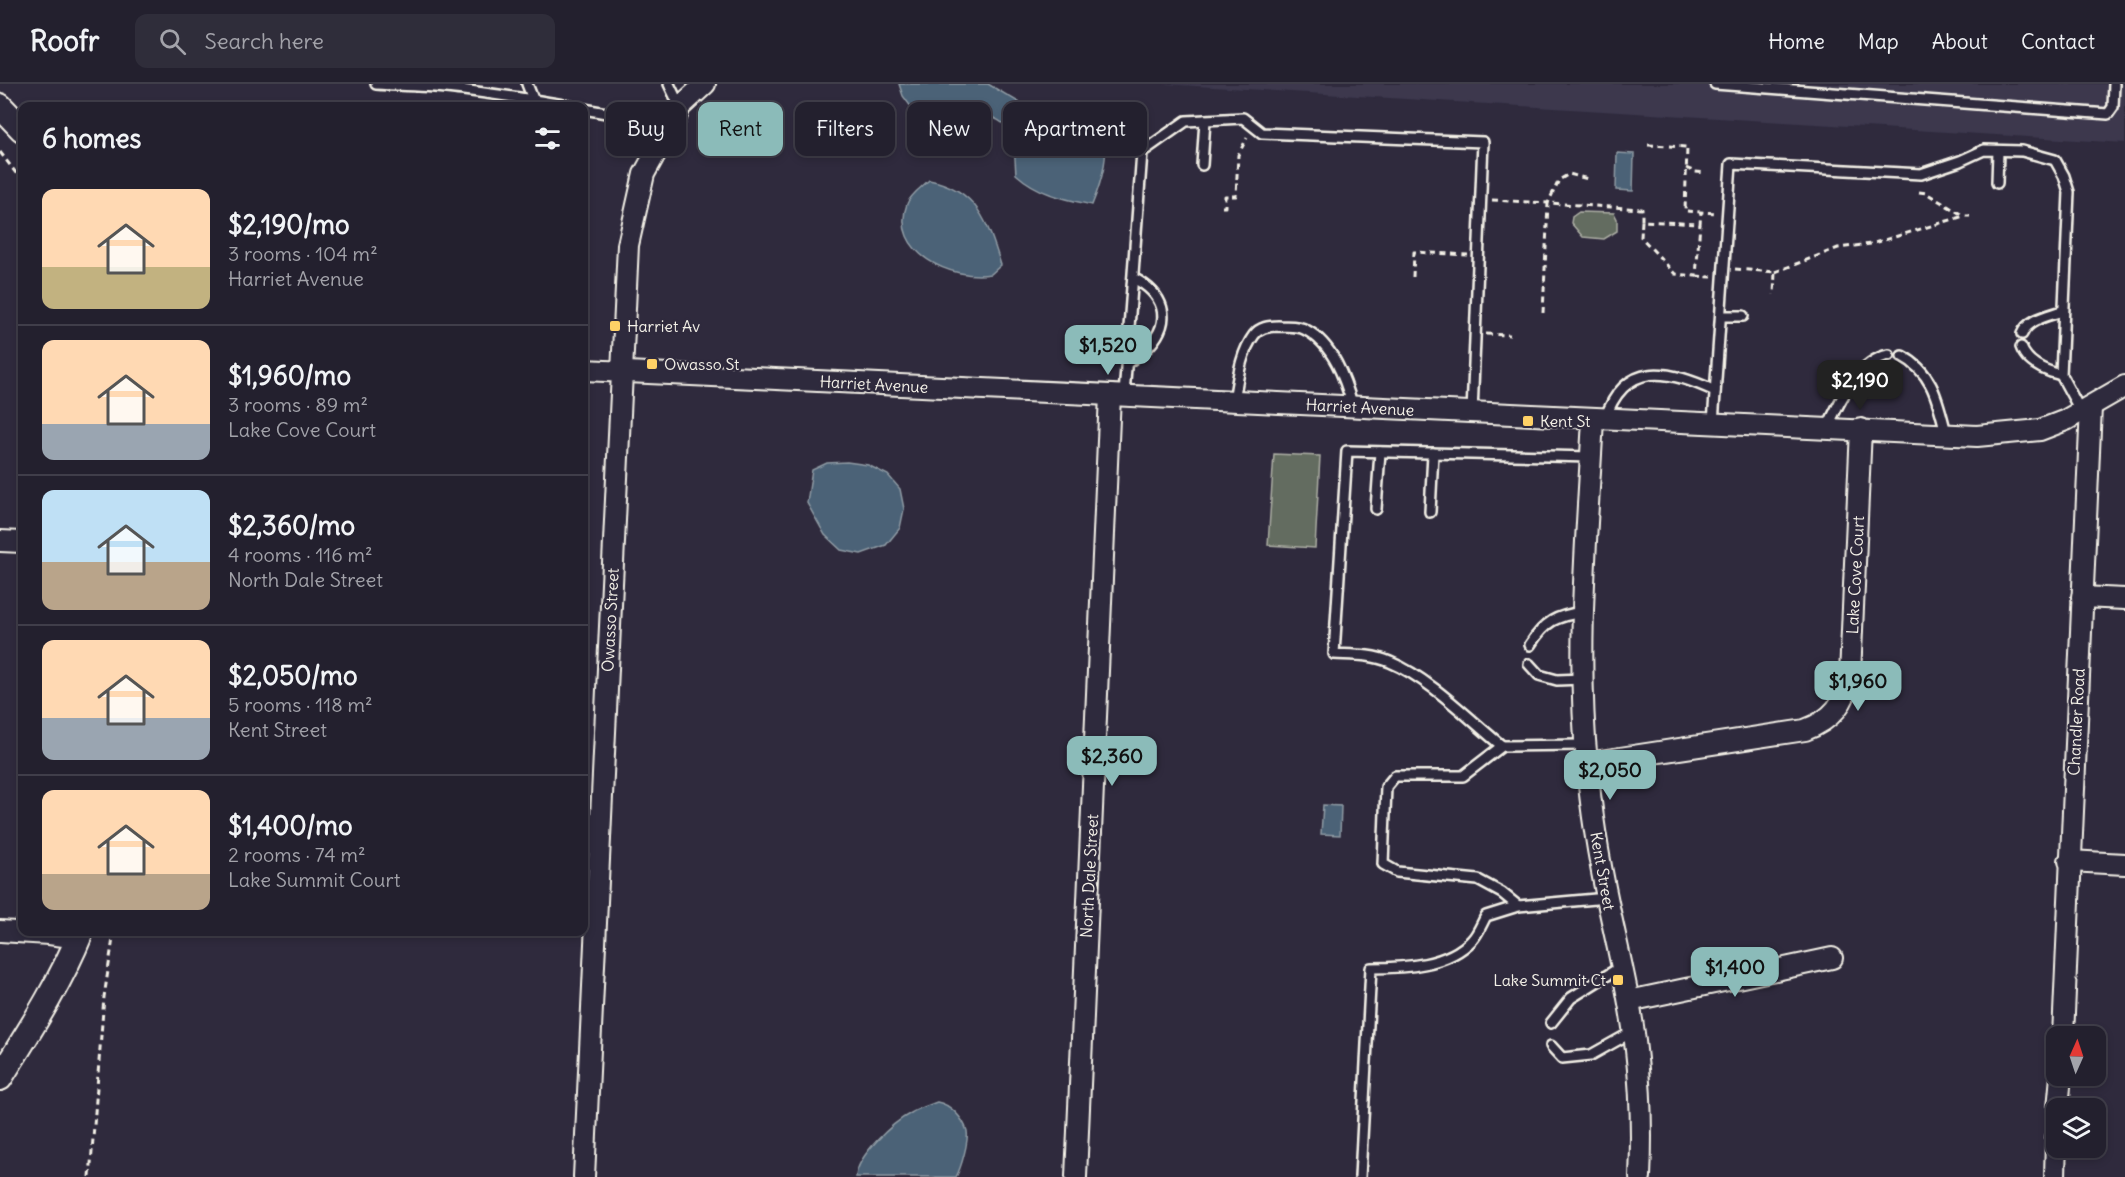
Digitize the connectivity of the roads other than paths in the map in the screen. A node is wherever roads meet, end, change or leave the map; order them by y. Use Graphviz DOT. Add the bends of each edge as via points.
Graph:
graph roads {
  1 [pos="376,84"];
  2 [pos="527,84"];
  3 [pos="669,84"];
  4 [pos="705,84"];
  5 [pos="1715,84"];
  6 [pos="2114,84"];
  7 [pos="468,88"];
  8 [pos="533,99"];
  9 [pos="549,102"];
  10 [pos="674,102"];
  11 [pos="0,105"];
  12 [pos="686,106"];
  13 [pos="588,109"];
  14 [pos="606,111"];
  15 [pos="1205,120"];
  16 [pos="18,125"];
  17 [pos="1998,150"];
  18 [pos="653,156"];
  19 [pos="1202,165"];
  20 [pos="1997,183"];
  21 [pos="1133,278"];
  22 [pos="2062,312"];
  23 [pos="1720,316"];
  24 [pos="1743,316"];
  25 [pos="2022,334"];
  26 [pos="2021,347"];
  27 [pos="1889,355"];
  28 [pos="1902,356"];
  29 [pos="1127,363"];
  30 [pos="588,370"];
  31 [pos="621,372"];
  32 [pos="2061,375"];
  33 [pos="2125,386"];
  34 [pos="1715,391"];
  35 [pos="1117,395"];
  36 [pos="1234,401"];
  37 [pos="1353,407"];
  38 [pos="2086,409"];
  39 [pos="1472,412"];
  40 [pos="1599,419"];
  41 [pos="1713,423"];
  42 [pos="1827,428"];
  43 [pos="1862,429"];
  44 [pos="1946,433"];
  45 [pos="1380,452"];
  46 [pos="1433,453"];
  47 [pos="1591,457"];
  48 [pos="1376,509"];
  49 [pos="1430,512"];
  50 [pos="0,541"];
  51 [pos="18,542"];
  52 [pos="2082,597"];
  53 [pos="2125,599"];
  54 [pos="1584,612"];
  55 [pos="1530,645"];
  56 [pos="1529,664"];
  57 [pos="1583,679"];
  58 [pos="1502,747"];
  59 [pos="1586,754"];
  60 [pos="2069,861"];
  61 [pos="2125,864"];
  62 [pos="1607,898"];
  63 [pos="1518,906"];
  64 [pos="0,931"];
  65 [pos="18,932"];
  66 [pos="79,936"];
  67 [pos="1832,958"];
  68 [pos="1622,966"];
  69 [pos="1629,1001"];
  70 [pos="1551,1023"];
  71 [pos="2063,1026"];
  72 [pos="1634,1031"];
  73 [pos="1551,1046"];
  74 [pos="0,1078"];
  75 [pos="2055,1158"];
  76 [pos="584,1177"];
  77 [pos="1076,1177"];
  78 [pos="1360,1177"];
  79 [pos="1640,1177"];
  80 [pos="2055,1177"];
  1 -- 7 [label="lane"];
  2 -- 8 [label="lane"];
  3 -- 10 [label="lane"];
  4 -- 12 [label="street, Owasso Street"];
  5 -- 6 [label="lane" via="2108,114 2113,107"];
  7 -- 8 [label="lane"];
  8 -- 9 [label="lane"];
  11 -- 16 [label="street"];
  13 -- 14 [label="lane"];
  15 -- 19 [label="lane"];
  15 -- 21 [label="lane" via="1186,120 1142,152"];
  15 -- 39 [label="lane" via="1243,118 1262,133 1483,142"];
  17 -- 20 [label="lane"];
  17 -- 22 [label="lane" via="2022,151 2055,160 2064,176 2069,192"];
  17 -- 23 [label="lane" via="1984,150 1921,174 1731,164"];
  18 -- 31 [label="street, Owasso Street" via="644,174 628,245"];
  21 -- 29 [label="lane"];
  21 -- 29 [label="lane" via="1154,292 1162,308 1162,324 1148,347"];
  22 -- 25 [label="lane" via="2035,320"];
  22 -- 32 [label="lane"];
  23 -- 24 [label="lane"];
  23 -- 34 [label="lane"];
  26 -- 32 [label="lane" via="2034,363"];
  27 -- 42 [label="lane" via="1870,363 1851,383"];
  28 -- 44 [label="lane" via="1924,371 1931,382"];
  29 -- 35 [label="lane"];
  30 -- 31 [label="street, Harriet Avenue"];
  31 -- 35 [label="street, Harriet Avenue"];
  31 -- 76 [label="street, Owasso Street"];
  32 -- 38 [label="lane"];
  33 -- 38 [label="street, Harriet Avenue"];
  34 -- 40 [label="lane" via="1676,375 1654,373 1620,390"];
  34 -- 41 [label="lane"];
  35 -- 36 [label="street, Harriet Avenue"];
  35 -- 77 [label="street, North Dale Street"];
  36 -- 37 [label="street, Harriet Avenue"];
  36 -- 37 [label="lane" via="1240,366 1255,333 1267,326 1296,327 1305,329 1329,352 1345,378"];
  37 -- 39 [label="street, Harriet Avenue"];
  38 -- 44 [label="street, Harriet Avenue" via="2040,430 1977,436"];
  38 -- 52 [label="street, Chandler Road"];
  39 -- 40 [label="street, Harriet Avenue"];
  40 -- 41 [label="street, Harriet Avenue"];
  40 -- 47 [label="street, Kent Street"];
  41 -- 42 [label="street, Harriet Avenue"];
  42 -- 43 [label="street, Harriet Avenue"];
  43 -- 44 [label="street, Harriet Avenue"];
  43 -- 59 [label="street, Lake Cove Court" via="1850,675 1848,690 1830,717 1805,730"];
  45 -- 46 [label="lane"];
  45 -- 48 [label="lane"];
  45 -- 58 [label="lane" via="1347,451 1334,654 1369,655 1390,662 1428,685"];
  46 -- 47 [label="lane"];
  46 -- 49 [label="lane"];
  47 -- 54 [label="street, Kent Street"];
  50 -- 51 [label="street"];
  52 -- 53 [label="street"];
  52 -- 60 [label="street, Chandler Road"];
  54 -- 55 [label="lane" via="1560,615 1539,630"];
  54 -- 57 [label="street, Kent Street"];
  56 -- 57 [label="lane" via="1539,675 1557,680"];
  57 -- 59 [label="street, Kent Street"];
  58 -- 59 [label="lane"];
  58 -- 63 [label="lane" via="1463,776 1395,776 1386,787 1383,864 1397,872 1478,880"];
  59 -- 62 [label="street, Kent Street"];
  60 -- 61 [label="street"];
  60 -- 71 [label="street, Chandler Road"];
  62 -- 63 [label="lane"];
  62 -- 68 [label="street, Kent Street"];
  63 -- 78 [label="lane" via="1486,916 1473,940 1444,959 1404,968 1371,968"];
  64 -- 65 [label="street"];
  66 -- 74 [label="street" via="63,973"];
  67 -- 69 [label="street"];
  68 -- 69 [label="street, Kent Street"];
  68 -- 70 [label="lane" via="1571,998"];
  69 -- 72 [label="street, Kent Street"];
  72 -- 73 [label="lane" via="1591,1055 1562,1058"];
  72 -- 79 [label="street, Kent Street" via="1641,1100"];
  75 -- 80 [label="street"];
}
